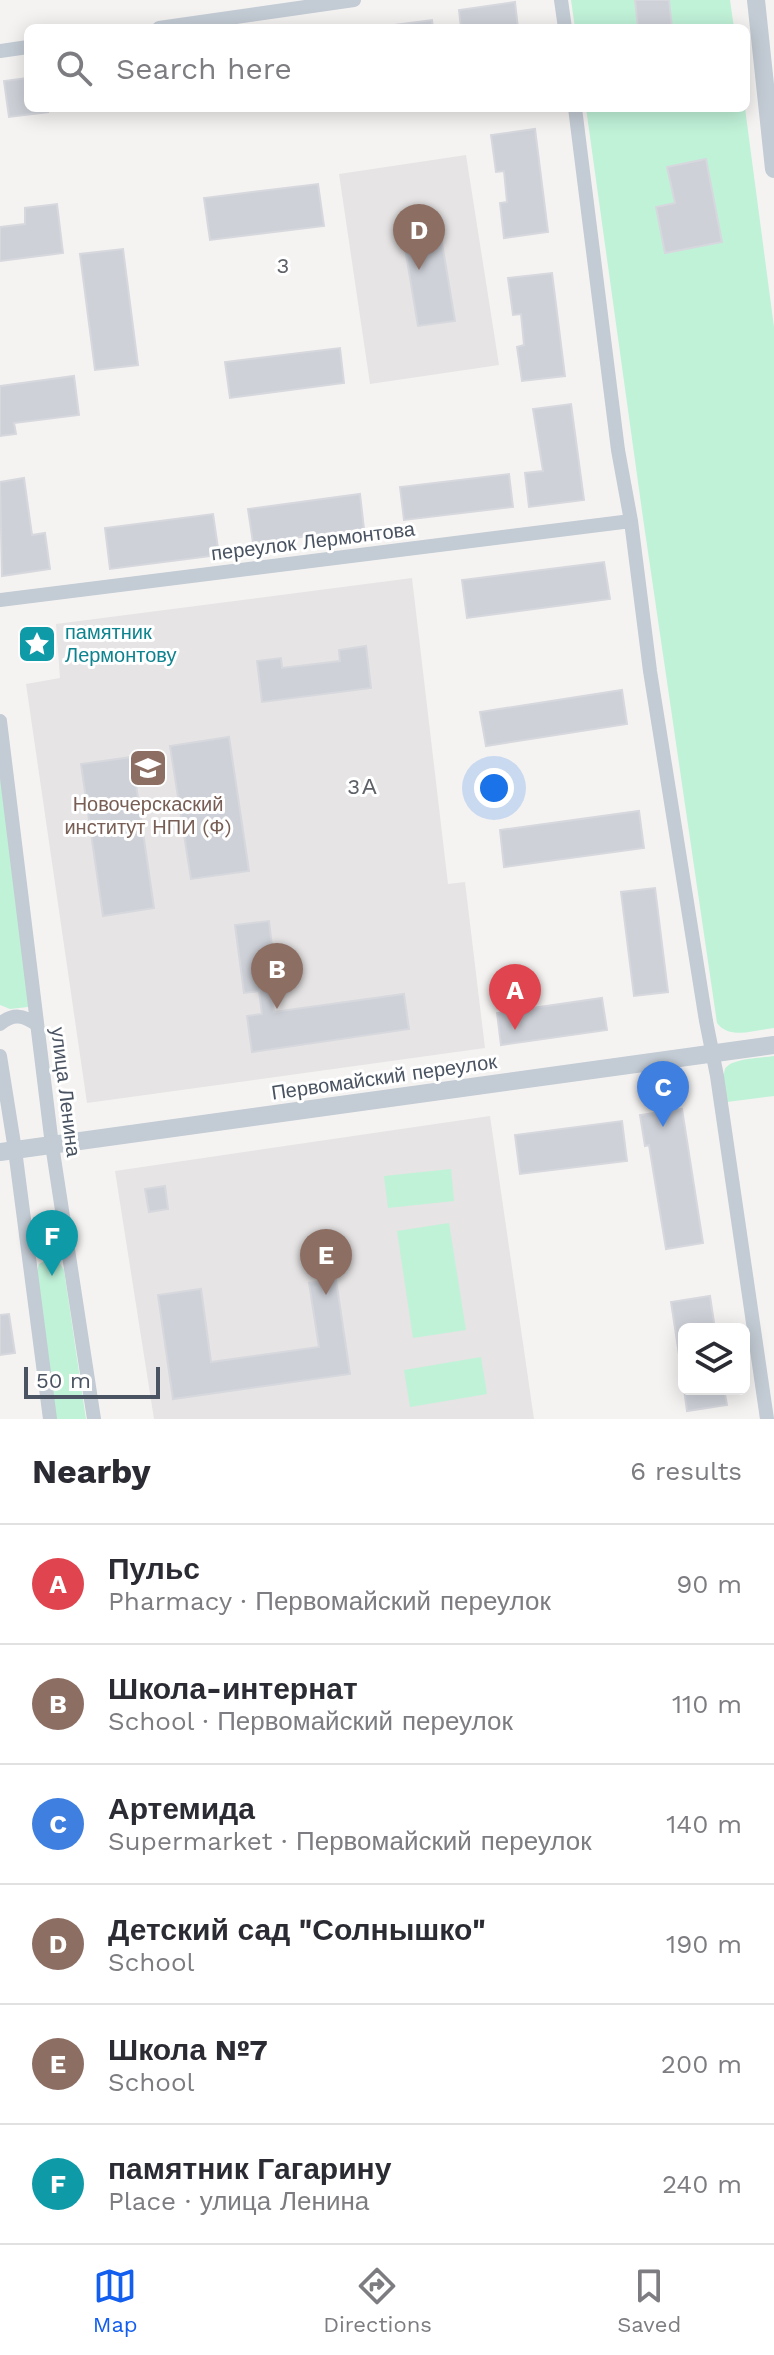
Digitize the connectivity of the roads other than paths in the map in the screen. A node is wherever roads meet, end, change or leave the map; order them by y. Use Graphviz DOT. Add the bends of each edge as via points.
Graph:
graph roads {
  1 [pos="354,0"];
  2 [pos="561,0"];
  3 [pos="756,0"];
  4 [pos="187,24"];
  5 [pos="564,24"];
  6 [pos="24,48"];
  7 [pos="0,51"];
  8 [pos="576,112"];
  9 [pos="774,169"];
  10 [pos="631,521"];
  11 [pos="0,600"];
  12 [pos="0,721"];
  13 [pos="0,1024"];
  14 [pos="37,1025"];
  15 [pos="774,1045"];
  16 [pos="713,1052"];
  17 [pos="0,1056"];
  18 [pos="52,1145"];
  19 [pos="8,1151"];
  20 [pos="50,1419"];
  21 [pos="94,1419"];
  22 [pos="767,1419"];
  1 -- 4 [label="street"];
  2 -- 5 [label="street"];
  3 -- 9 [label="street"];
  6 -- 7 [label="street"];
  8 -- 10 [label="street"];
  10 -- 11 [label="street, переулок Лермонтова"];
  10 -- 16 [label="street" via="650,671"];
  12 -- 14 [label="street, улица Ленина"];
  13 -- 14 [label="street" via="15,1016"];
  14 -- 18 [label="street, улица Ленина"];
  15 -- 16 [label="street, Первомайский переулок"];
  16 -- 18 [label="street, Первомайский переулок"];
  16 -- 22 [label="street"];
  17 -- 19 [label="street"];
  18 -- 19 [label="street, Первомайский переулок"];
  18 -- 21 [label="street, улица Ленина"];
  19 -- 20 [label="street"];
}
